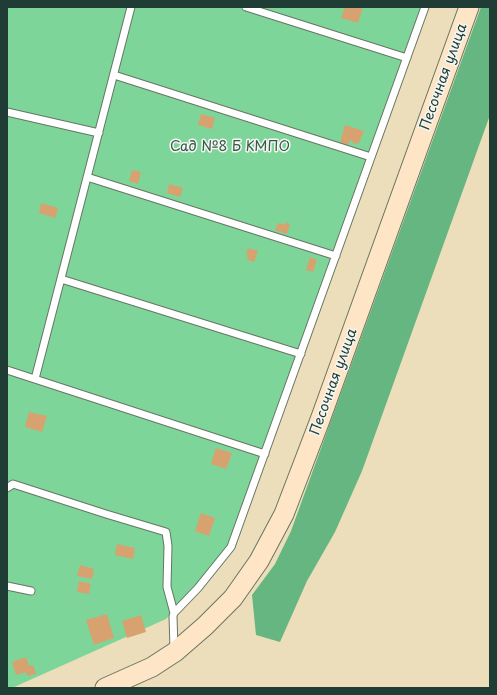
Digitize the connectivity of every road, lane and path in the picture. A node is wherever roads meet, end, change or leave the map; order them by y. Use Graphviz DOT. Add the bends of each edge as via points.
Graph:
graph roads {
  1 [pos="131,7"];
  2 [pos="246,7"];
  3 [pos="426,7"];
  4 [pos="469,7"];
  5 [pos="407,58"];
  6 [pos="114,75"];
  7 [pos="7,112"];
  8 [pos="99,133"];
  9 [pos="371,157"];
  10 [pos="87,177"];
  11 [pos="336,256"];
  12 [pos="61,279"];
  13 [pos="301,354"];
  14 [pos="7,370"];
  15 [pos="35,379"];
  16 [pos="265,454"];
  17 [pos="7,488"];
  18 [pos="7,586"];
  19 [pos="30,592"];
  20 [pos="174,613"];
  21 [pos="175,652"];
  22 [pos="105,688"];
  1 -- 6 [label="lane"];
  2 -- 5 [label="lane"];
  3 -- 5 [label="lane"];
  4 -- 21 [label="main road, Песочная улица" via="284,514 260,561 233,598"];
  5 -- 9 [label="lane"];
  6 -- 8 [label="lane"];
  6 -- 9 [label="lane"];
  7 -- 8 [label="lane"];
  8 -- 10 [label="lane"];
  9 -- 11 [label="lane"];
  10 -- 11 [label="lane"];
  10 -- 12 [label="lane"];
  11 -- 13 [label="lane"];
  12 -- 13 [label="lane"];
  12 -- 15 [label="lane"];
  13 -- 16 [label="lane"];
  14 -- 15 [label="lane"];
  15 -- 16 [label="lane"];
  16 -- 20 [label="lane" via="231,546 198,588"];
  17 -- 20 [label="lane" via="13,484 166,532 167,587"];
  18 -- 19 [label="lane"];
  20 -- 21 [label="lane"];
  21 -- 22 [label="main road, Песочная улица" via="152,667"];
}
